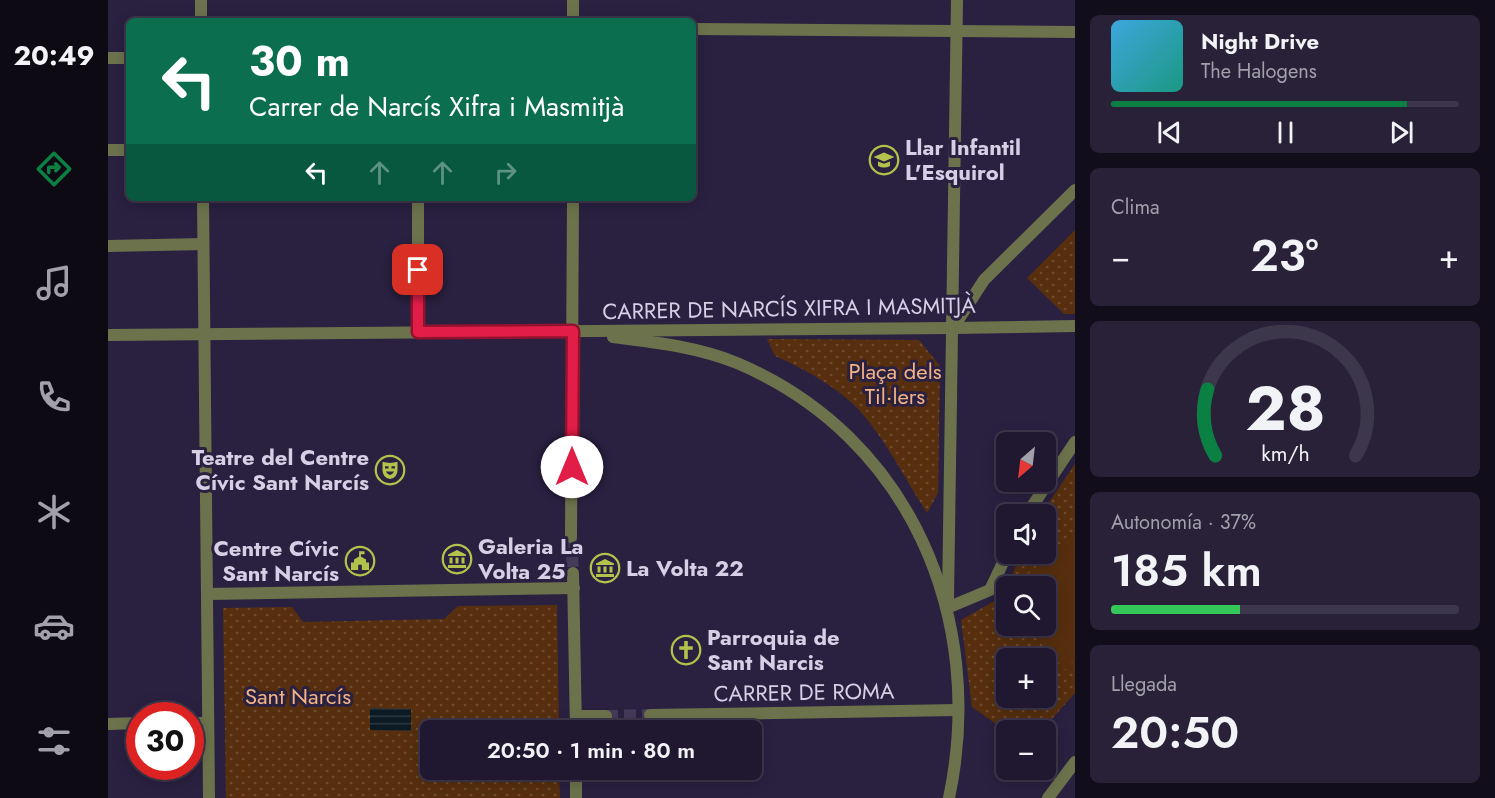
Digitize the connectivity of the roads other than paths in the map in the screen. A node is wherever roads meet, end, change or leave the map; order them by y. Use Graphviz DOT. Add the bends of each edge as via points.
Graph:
graph roads {
  1 [pos="201,0"];
  2 [pos="573,0"];
  3 [pos="957,0"];
  4 [pos="201,18"];
  5 [pos="573,18"];
  6 [pos="696,29"];
  7 [pos="957,31"];
  8 [pos="1075,32"];
  9 [pos="108,58"];
  10 [pos="126,58"];
  11 [pos="108,150"];
  12 [pos="126,150"];
  13 [pos="1075,190"];
  14 [pos="202,201"];
  15 [pos="418,201"];
  16 [pos="573,201"];
  17 [pos="203,244"];
  18 [pos="108,246"];
  19 [pos="1075,326"];
  20 [pos="954,328"];
  21 [pos="573,331"];
  22 [pos="418,332"];
  23 [pos="204,334"];
  24 [pos="108,335"];
  25 [pos="1075,442"];
  26 [pos="1034,504"];
  27 [pos="571,537"];
  28 [pos="1002,564"];
  29 [pos="573,573"];
  30 [pos="574,588"];
  31 [pos="207,594"];
  32 [pos="947,608"];
  33 [pos="958,710"];
  34 [pos="650,715"];
  35 [pos="577,716"];
  36 [pos="606,716"];
  37 [pos="577,720"];
  38 [pos="126,723"];
  39 [pos="204,723"];
  40 [pos="208,723"];
  41 [pos="108,724"];
  42 [pos="1075,762"];
  43 [pos="576,780"];
  44 [pos="209,798"];
  45 [pos="576,798"];
  46 [pos="949,798"];
  47 [pos="1048,798"];
  1 -- 4 [label="street"];
  2 -- 5 [label="street"];
  3 -- 7 [label="street"];
  6 -- 7 [label="street"];
  7 -- 8 [label="street"];
  7 -- 20 [label="street"];
  9 -- 10 [label="street"];
  11 -- 12 [label="street"];
  13 -- 20 [label="street" via="984,279"];
  14 -- 17 [label="street"];
  15 -- 22 [label="street"];
  16 -- 21 [label="street"];
  17 -- 18 [label="street"];
  17 -- 23 [label="street"];
  19 -- 20 [label="street, CARRER DE NARCÍS XIFRA I MASMITJÀ"];
  20 -- 21 [label="street, CARRER DE NARCÍS XIFRA I MASMITJÀ"];
  20 -- 32 [label="street"];
  21 -- 22 [label="street, CARRER DE NARCÍS XIFRA I MASMITJÀ"];
  21 -- 27 [label="street"];
  21 -- 32 [label="street" via="687,348 735,362 800,397 850,439 898,499 923,540"];
  22 -- 23 [label="street, CARRER DE NARCÍS XIFRA I MASMITJÀ"];
  23 -- 24 [label="street, CARRER DE NARCÍS XIFRA I MASMITJÀ"];
  23 -- 31 [label="street"];
  25 -- 26 [label="street"];
  28 -- 32 [label="street" via="990,590"];
  29 -- 30 [label="street"];
  30 -- 31 [label="street"];
  30 -- 35 [label="street"];
  31 -- 40 [label="street"];
  32 -- 33 [label="street" via="958,668"];
  33 -- 34 [label="street, CARRER DE ROMA"];
  33 -- 46 [label="street"];
  35 -- 36 [label="street"];
  35 -- 37 [label="street"];
  38 -- 41 [label="street"];
  39 -- 40 [label="street"];
  40 -- 44 [label="street"];
  42 -- 47 [label="street"];
  43 -- 45 [label="street"];
}
